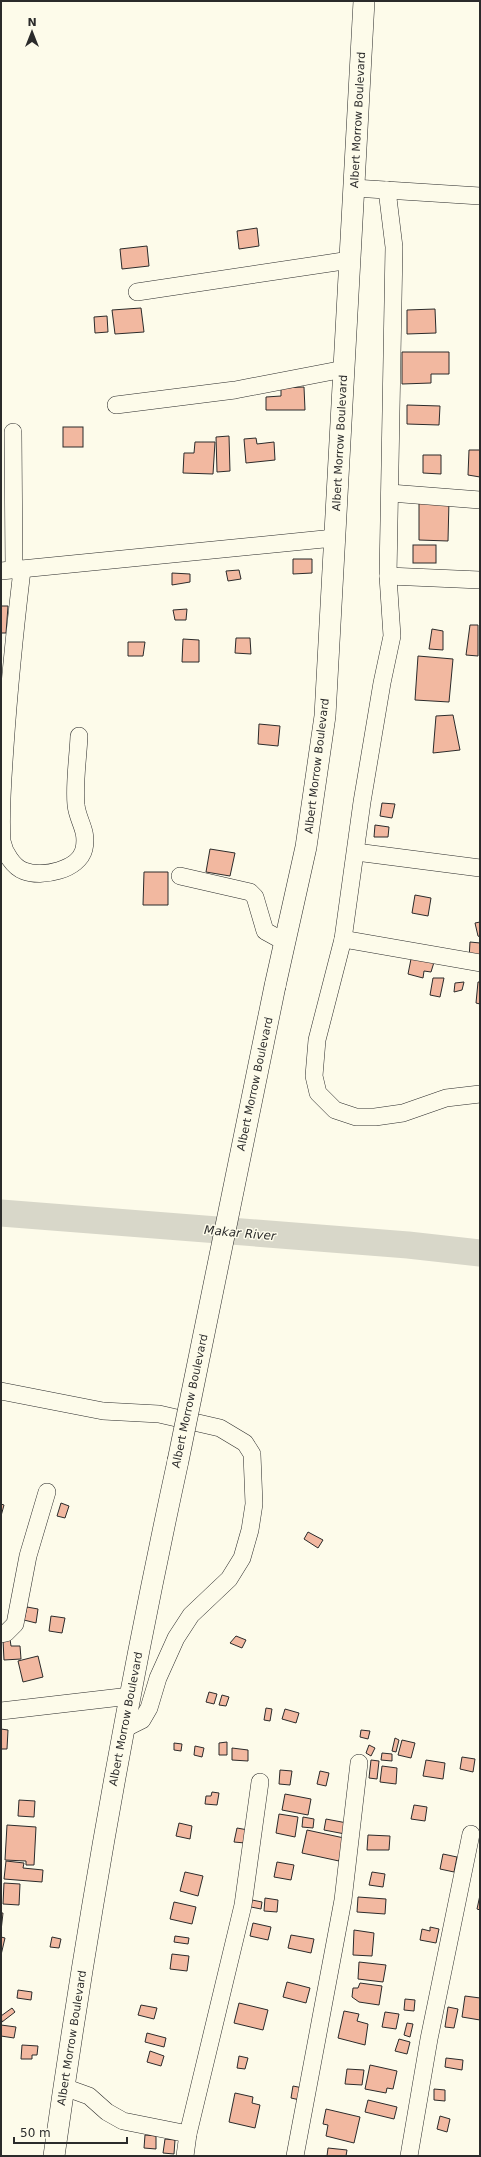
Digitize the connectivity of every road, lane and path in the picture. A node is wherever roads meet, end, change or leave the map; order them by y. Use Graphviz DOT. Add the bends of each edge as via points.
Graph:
graph roads {
  1 [pos="364,1"];
  2 [pos="354,188"];
  3 [pos="387,190"];
  4 [pos="480,196"];
  5 [pos="350,260"];
  6 [pos="137,292"];
  7 [pos="344,369"];
  8 [pos="116,405"];
  9 [pos="14,432"];
  10 [pos="390,493"];
  11 [pos="480,500"];
  12 [pos="334,538"];
  13 [pos="12,570"];
  14 [pos="388,576"];
  15 [pos="480,580"];
  16 [pos="79,736"];
  17 [pos="356,852"];
  18 [pos="480,868"];
  19 [pos="180,876"];
  20 [pos="343,939"];
  21 [pos="285,942"];
  22 [pos="480,963"];
  23 [pos="480,1094"];
  24 [pos="1,1391"];
  25 [pos="47,1492"];
  26 [pos="1,1634"];
  27 [pos="130,1696"];
  28 [pos="1,1711"];
  29 [pos="124,1729"];
  30 [pos="359,1763"];
  31 [pos="260,1782"];
  32 [pos="471,1834"];
  33 [pos="64,2087"];
  34 [pos="188,2134"];
  35 [pos="54,2156"];
  36 [pos="185,2156"];
  37 [pos="295,2156"];
  38 [pos="409,2156"];
  1 -- 2 [label="main road, Albert Morrow Boulevard"];
  2 -- 3 [label="street"];
  2 -- 5 [label="main road, Albert Morrow Boulevard"];
  3 -- 4 [label="street"];
  3 -- 10 [label="street" via="394,247"];
  5 -- 6 [label="street"];
  5 -- 7 [label="main road, Albert Morrow Boulevard"];
  7 -- 8 [label="street" via="235,390"];
  7 -- 12 [label="main road, Albert Morrow Boulevard"];
  9 -- 13 [label="street"];
  10 -- 11 [label="street"];
  10 -- 14 [label="street"];
  12 -- 13 [label="street"];
  12 -- 21 [label="main road, Albert Morrow Boulevard" via="324,716 318,772 306,847"];
  13 -- 16 [label="street" via="10,673 1,824 6,852 13,863 23,871 38,874 58,870 74,863 83,851 86,835 76,807 75,793"];
  14 -- 15 [label="street"];
  14 -- 17 [label="street" via="392,636 382,682"];
  17 -- 18 [label="street"];
  17 -- 20 [label="street"];
  19 -- 21 [label="street" via="250,892 255,897 265,931"];
  20 -- 22 [label="street"];
  20 -- 23 [label="street" via="314,1058 314,1076 318,1093 334,1110 356,1118 375,1118 403,1113 446,1098"];
  21 -- 27 [label="main road, Albert Morrow Boulevard, bridge"];
  24 -- 29 [label="street" via="103,1411 159,1414 220,1428 245,1443 252,1454 254,1504 242,1558 229,1579 191,1615 176,1638 142,1720"];
  25 -- 26 [label="street" via="28,1556 15,1624 6,1633"];
  27 -- 28 [label="street"];
  27 -- 29 [label="main road, Albert Morrow Boulevard"];
  29 -- 33 [label="main road, Albert Morrow Boulevard" via="73,2015"];
  30 -- 37 [label="street" via="343,1900"];
  31 -- 34 [label="street" via="243,1905"];
  32 -- 38 [label="street" via="429,2039"];
  33 -- 34 [label="street" via="89,2096 107,2112 123,2121"];
  33 -- 35 [label="main road, Albert Morrow Boulevard"];
  34 -- 36 [label="street"];
}
